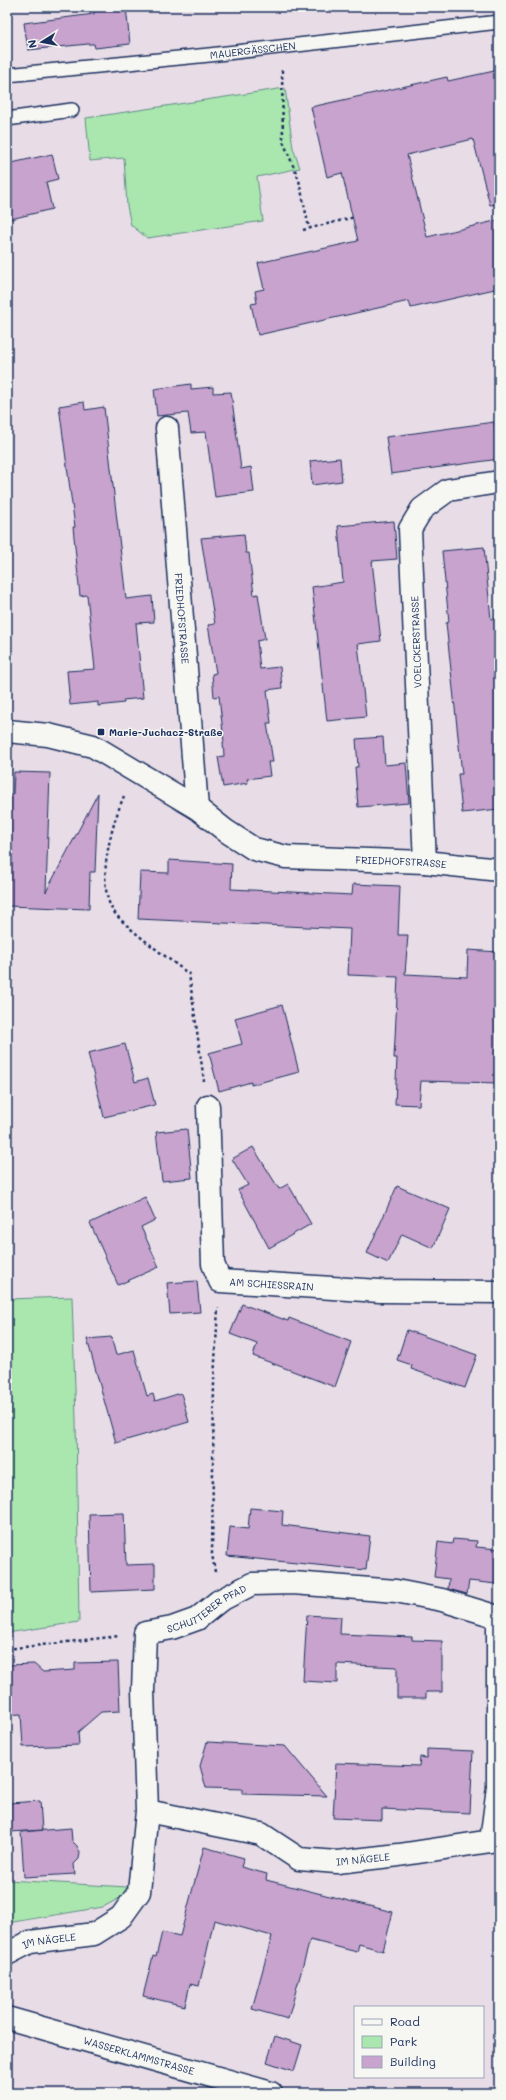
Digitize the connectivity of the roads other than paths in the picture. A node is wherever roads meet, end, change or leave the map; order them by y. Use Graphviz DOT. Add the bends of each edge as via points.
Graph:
graph roads {
  1 [pos="499,22"];
  2 [pos="7,75"];
  3 [pos="72,110"];
  4 [pos="7,119"];
  5 [pos="167,428"];
  6 [pos="499,482"];
  7 [pos="7,731"];
  8 [pos="197,808"];
  9 [pos="425,862"];
  10 [pos="499,870"];
  11 [pos="208,1106"];
  12 [pos="499,1292"];
  13 [pos="498,1617"];
  14 [pos="145,1634"];
  15 [pos="147,1811"];
  16 [pos="495,1841"];
  17 [pos="7,1954"];
  18 [pos="7,2018"];
  19 [pos="271,2093"];
  1 -- 2 [label="lane, MAUERGÄSSCHEN"];
  3 -- 4 [label="lane"];
  5 -- 8 [label="street, FRIEDHOFSTRASSE"];
  6 -- 9 [label="street, VOELCKERSTRASSE" via="448,490 422,510 410,529"];
  7 -- 8 [label="street, FRIEDHOFSTRASSE" via="48,736 93,746"];
  8 -- 9 [label="street, FRIEDHOFSTRASSE" via="254,849 286,857"];
  9 -- 10 [label="street, FRIEDHOFSTRASSE"];
  11 -- 12 [label="street, AM SCHIESSRAIN" via="213,1264 220,1281 380,1291"];
  13 -- 14 [label="street, SCHUTTERER PFAD" via="442,1600 396,1591 293,1583 252,1584 218,1601 197,1619"];
  13 -- 16 [label="street, IM NÄGELE" via="498,1788"];
  14 -- 15 [label="street, IM NÄGELE" via="143,1692"];
  15 -- 16 [label="street, IM NÄGELE" via="261,1834 299,1859 337,1862"];
  15 -- 17 [label="street, IM NÄGELE" via="139,1892 121,1917 94,1934 30,1942"];
  18 -- 19 [label="street, WASSERKLAMMSTRASSE"];
}
